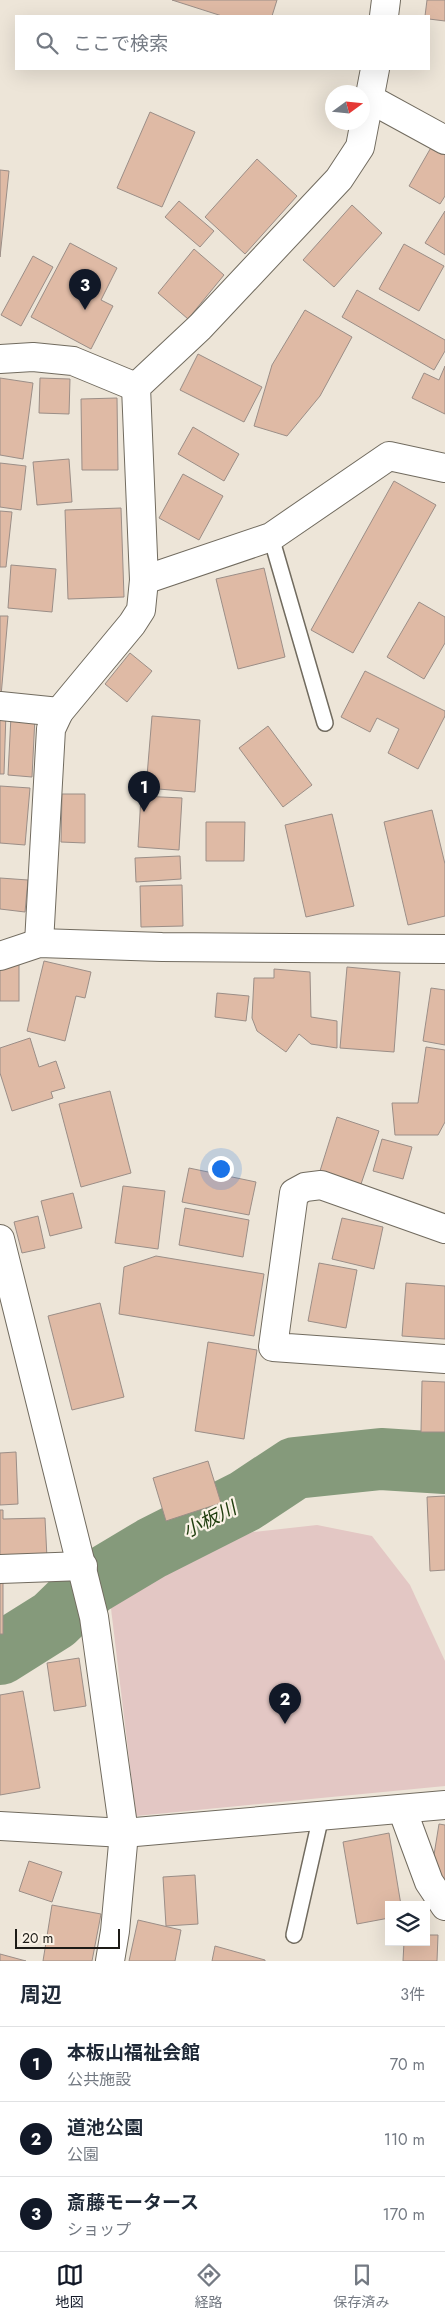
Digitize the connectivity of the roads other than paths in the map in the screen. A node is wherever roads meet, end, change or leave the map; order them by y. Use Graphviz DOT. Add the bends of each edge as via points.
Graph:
graph roads {
  1 [pos="386,0"];
  2 [pos="384,15"];
  3 [pos="375,70"];
  4 [pos="370,99"];
  5 [pos="364,130"];
  6 [pos="445,140"];
  7 [pos="0,359"];
  8 [pos="136,386"];
  9 [pos="445,468"];
  10 [pos="271,536"];
  11 [pos="144,580"];
  12 [pos="0,706"];
  13 [pos="59,712"];
  14 [pos="325,723"];
  15 [pos="39,943"];
  16 [pos="445,949"];
  17 [pos="0,956"];
  18 [pos="445,1230"];
  19 [pos="0,1239"];
  20 [pos="445,1359"];
  21 [pos="82,1566"];
  22 [pos="0,1569"];
  23 [pos="445,1805"];
  24 [pos="402,1809"];
  25 [pos="321,1816"];
  26 [pos="0,1826"];
  27 [pos="124,1833"];
  28 [pos="445,1906"];
  29 [pos="294,1935"];
  30 [pos="110,1961"];
  1 -- 2 [label="street"];
  3 -- 4 [label="street"];
  4 -- 6 [label="street"];
  5 -- 8 [label="street" via="360,147 339,180 200,327"];
  7 -- 8 [label="street" via="33,357 73,361"];
  8 -- 11 [label="street"];
  9 -- 10 [label="street" via="389,456"];
  10 -- 11 [label="street"];
  10 -- 14 [label="lane"];
  11 -- 13 [label="street" via="142,610"];
  12 -- 13 [label="street"];
  13 -- 15 [label="street" via="51,729"];
  15 -- 16 [label="street"];
  15 -- 17 [label="street"];
  18 -- 20 [label="street" via="321,1185 304,1187 294,1193 273,1347"];
  19 -- 21 [label="street"];
  21 -- 22 [label="street"];
  21 -- 27 [label="street" via="94,1617"];
  23 -- 24 [label="street"];
  24 -- 25 [label="street"];
  24 -- 28 [label="street" via="429,1882"];
  25 -- 27 [label="street"];
  25 -- 29 [label="lane"];
  26 -- 27 [label="street"];
  27 -- 30 [label="street"];
}
